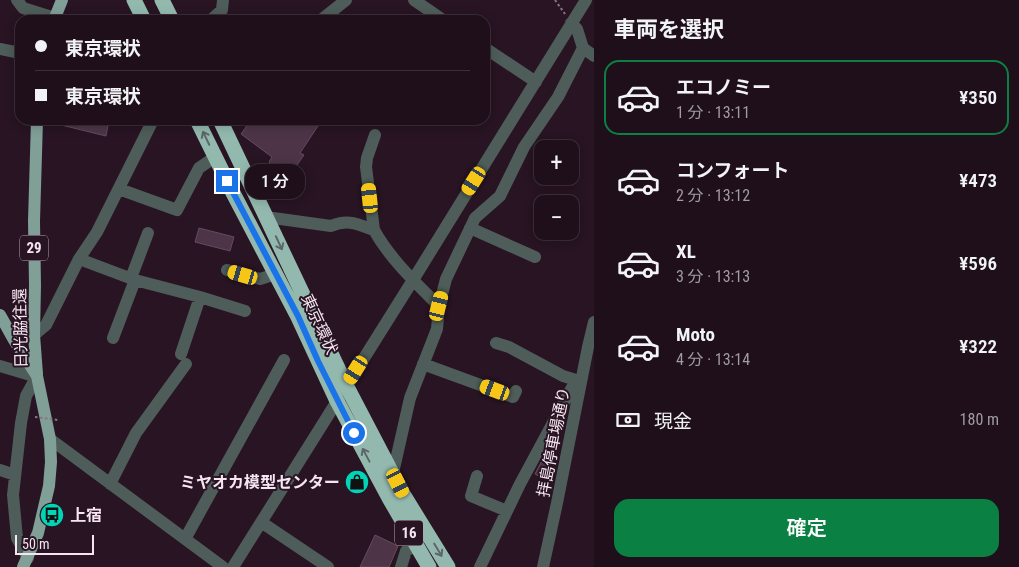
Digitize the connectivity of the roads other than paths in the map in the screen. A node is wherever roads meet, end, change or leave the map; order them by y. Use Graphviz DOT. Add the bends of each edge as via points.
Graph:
graph roads {
  1 [pos="18,0"];
  2 [pos="62,0"];
  3 [pos="134,0"];
  4 [pos="162,0"];
  5 [pos="223,0"];
  6 [pos="346,0"];
  7 [pos="414,0"];
  8 [pos="586,0"];
  9 [pos="43,15"];
  10 [pos="56,15"];
  11 [pos="142,15"];
  12 [pos="170,15"];
  13 [pos="216,15"];
  14 [pos="328,15"];
  15 [pos="436,15"];
  16 [pos="572,23"];
  17 [pos="0,48"];
  18 [pos="583,48"];
  19 [pos="490,51"];
  20 [pos="15,52"];
  21 [pos="594,56"];
  22 [pos="536,82"];
  23 [pos="37,125"];
  24 [pos="150,125"];
  25 [pos="199,125"];
  26 [pos="222,125"];
  27 [pos="375,135"];
  28 [pos="215,157"];
  29 [pos="119,189"];
  30 [pos="266,217"];
  31 [pos="470,228"];
  32 [pos="374,230"];
  33 [pos="148,233"];
  34 [pos="536,257"];
  35 [pos="79,259"];
  36 [pos="226,270"];
  37 [pos="276,274"];
  38 [pos="133,279"];
  39 [pos="413,280"];
  40 [pos="200,297"];
  41 [pos="439,306"];
  42 [pos="244,311"];
  43 [pos="0,315"];
  44 [pos="594,322"];
  45 [pos="34,335"];
  46 [pos="112,338"];
  47 [pos="496,343"];
  48 [pos="591,343"];
  49 [pos="284,360"];
  50 [pos="423,364"];
  51 [pos="0,366"];
  52 [pos="37,376"];
  53 [pos="579,379"];
  54 [pos="346,385"];
  55 [pos="516,391"];
  56 [pos="337,401"];
  57 [pos="50,439"];
  58 [pos="0,470"];
  59 [pos="393,473"];
  60 [pos="15,475"];
  61 [pos="477,476"];
  62 [pos="110,484"];
  63 [pos="507,511"];
  64 [pos="261,522"];
  65 [pos="185,539"];
  66 [pos="416,545"];
  67 [pos="26,562"];
  68 [pos="223,567"];
  69 [pos="233,567"];
  70 [pos="328,567"];
  71 [pos="401,567"];
  72 [pos="429,567"];
  73 [pos="448,567"];
  74 [pos="480,567"];
  75 [pos="543,567"];
  1 -- 9 [label="street" via="23,8"];
  2 -- 10 [label="main road"];
  3 -- 11 [label="highway"];
  4 -- 12 [label="highway"];
  5 -- 13 [label="street" via="222,10"];
  6 -- 14 [label="street"];
  7 -- 15 [label="street"];
  8 -- 16 [label="street"];
  16 -- 18 [label="street"];
  16 -- 22 [label="street"];
  17 -- 20 [label="street"];
  18 -- 21 [label="street"];
  18 -- 31 [label="street" via="558,97 524,147 500,196 475,218"];
  19 -- 22 [label="street"];
  22 -- 39 [label="street"];
  23 -- 45 [label="main road, 日光脇往還 / 29"];
  24 -- 29 [label="street"];
  28 -- 25 [label="highway, 東京環状 / 16, one-way"];
  26 -- 30 [label="highway, 東京環状 / 16"];
  27 -- 32 [label="street" via="366,167"];
  28 -- 29 [label="street" via="199,168 177,210"];
  28 -- 37 [label="highway, 東京環状 / 16"];
  29 -- 35 [label="street"];
  30 -- 32 [label="street" via="331,226 350,222"];
  30 -- 54 [label="highway, 東京環状 / 16, one-way"];
  31 -- 34 [label="street"];
  31 -- 41 [label="street" via="446,279"];
  32 -- 39 [label="street" via="381,244"];
  33 -- 38 [label="street"];
  35 -- 38 [label="street"];
  35 -- 45 [label="street" via="46,325"];
  36 -- 37 [label="street" via="260,280"];
  37 -- 56 [label="highway, 東京環状 / 16"];
  38 -- 40 [label="street"];
  38 -- 46 [label="street"];
  39 -- 41 [label="street"];
  39 -- 54 [label="street"];
  40 -- 42 [label="street"];
  40 -- 62 [label="street" via="184,359 136,433"];
  41 -- 50 [label="street" via="437,329"];
  43 -- 52 [label="main road, 29"];
  44 -- 48 [label="street, 拝島停車場通り"];
  45 -- 52 [label="main road, 日光脇往還 / 29"];
  47 -- 53 [label="street" via="563,376"];
  48 -- 53 [label="street, 拝島停車場通り"];
  49 -- 65 [label="street"];
  50 -- 55 [label="street" via="513,397"];
  50 -- 59 [label="street" via="410,398"];
  51 -- 52 [label="street"];
  52 -- 57 [label="main road, 29"];
  52 -- 60 [label="street, 日光脇往還" via="26,396"];
  53 -- 63 [label="street"];
  53 -- 75 [label="street, 拝島停車場通り"];
  54 -- 56 [label="street"];
  54 -- 59 [label="highway, 東京環状 / 16"];
  56 -- 64 [label="street"];
  66 -- 56 [label="highway, 東京環状 / 16, one-way"];
  57 -- 62 [label="street"];
  57 -- 67 [label="main road, 29" via="49,486 38,533"];
  58 -- 60 [label="street"];
  59 -- 73 [label="highway, 東京環状 / 16, one-way"];
  60 -- 67 [label="street, 日光脇往還" via="13,495 17,538"];
  61 -- 63 [label="street" via="470,496"];
  62 -- 65 [label="street"];
  63 -- 74 [label="street"];
  64 -- 69 [label="street"];
  64 -- 70 [label="street"];
  65 -- 68 [label="street"];
  66 -- 71 [label="street" via="406,551"];
  66 -- 72 [label="highway, 東京環状 / 16"];
}
